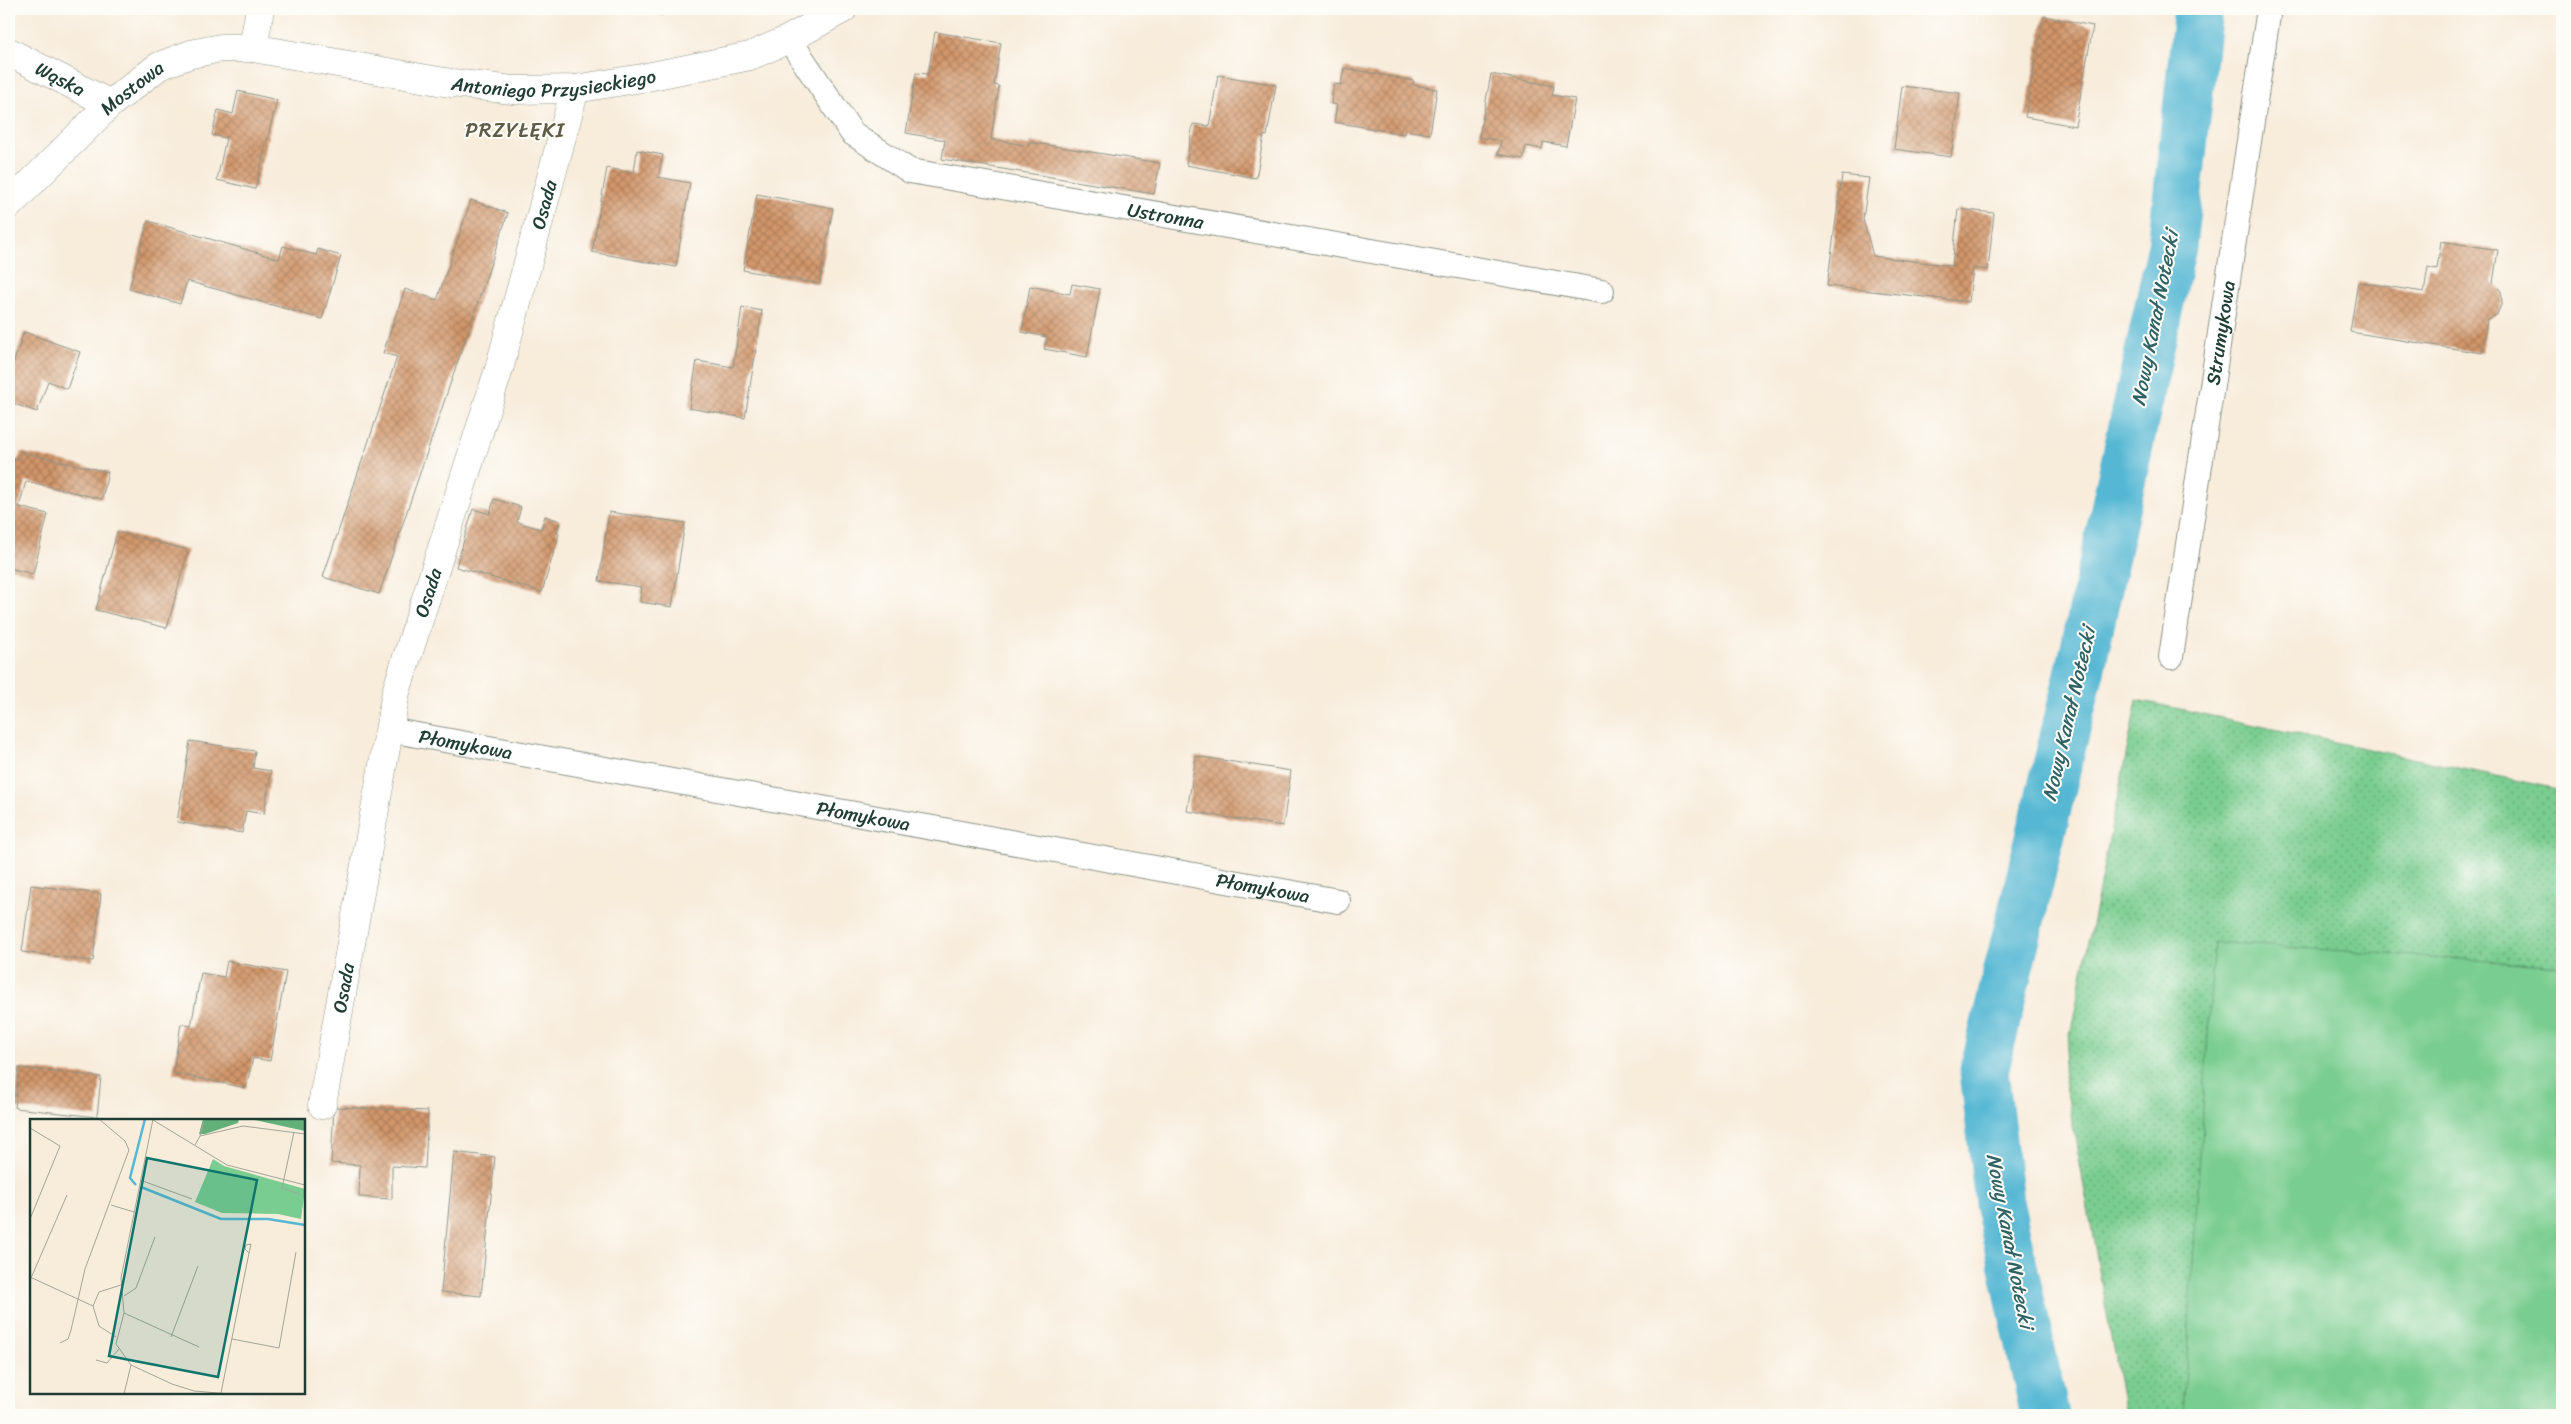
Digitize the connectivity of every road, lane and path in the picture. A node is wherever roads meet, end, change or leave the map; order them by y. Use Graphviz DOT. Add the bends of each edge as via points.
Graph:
graph roads {
  1 [pos="260,9"];
  2 [pos="843,9"];
  3 [pos="2269,9"];
  4 [pos="789,39"];
  5 [pos="253,48"];
  6 [pos="9,52"];
  7 [pos="575,89"];
  8 [pos="110,104"];
  9 [pos="9,205"];
  10 [pos="1602,291"];
  11 [pos="2171,657"];
  12 [pos="389,730"];
  13 [pos="1338,901"];
  14 [pos="322,1105"];
  1 -- 5 [label="street"];
  2 -- 4 [label="street, Antoniego Przysieckiego"];
  3 -- 11 [label="lane, Strumykowa"];
  4 -- 7 [label="street, Antoniego Przysieckiego" via="750,56"];
  4 -- 10 [label="lane, Ustronna" via="852,133 910,170"];
  5 -- 7 [label="street, Antoniego Przysieckiego" via="444,82 513,90"];
  5 -- 8 [label="street, Mostowa" via="214,49 159,66"];
  6 -- 8 [label="street, Wąska"];
  7 -- 12 [label="street, Osada" via="499,369 396,692"];
  8 -- 9 [label="street, Mostowa"];
  12 -- 13 [label="lane, Płomykowa"];
  12 -- 14 [label="street, Osada"];
}
